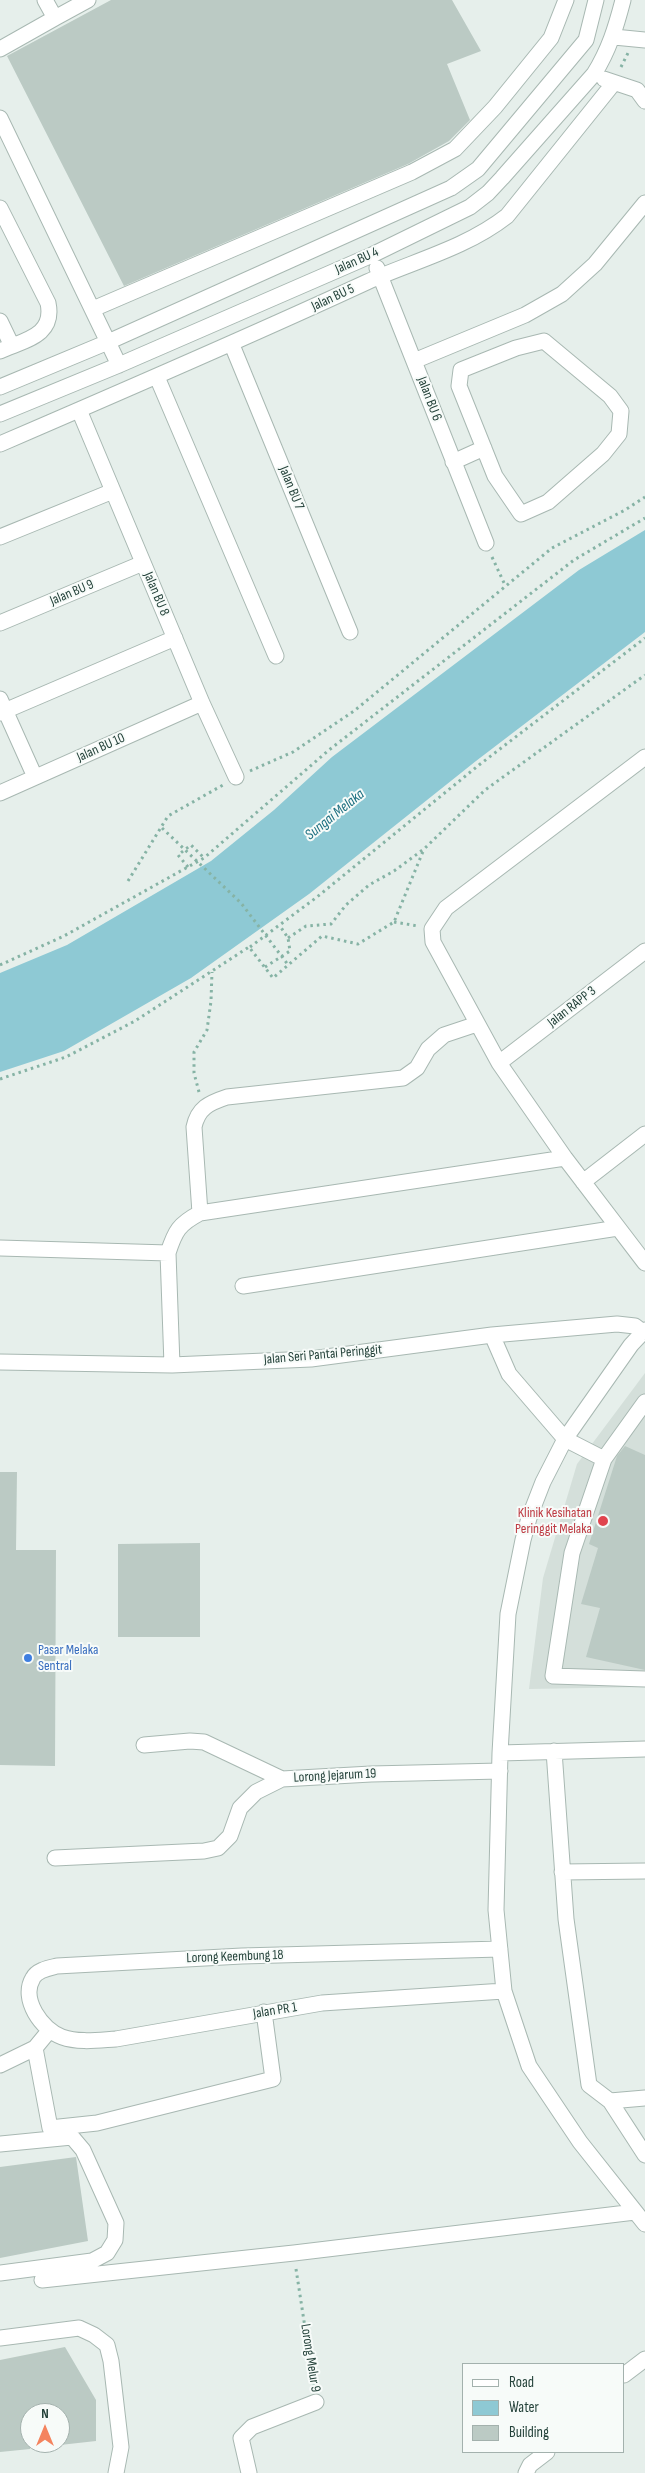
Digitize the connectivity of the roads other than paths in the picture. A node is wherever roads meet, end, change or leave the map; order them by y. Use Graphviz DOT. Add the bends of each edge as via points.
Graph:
graph roads {
  1 [pos="45,0"];
  2 [pos="88,0"];
  3 [pos="566,0"];
  4 [pos="596,0"];
  5 [pos="623,0"];
  6 [pos="55,18"];
  7 [pos="614,37"];
  8 [pos="639,40"];
  9 [pos="0,49"];
  10 [pos="594,74"];
  11 [pos="613,84"];
  12 [pos="645,101"];
  13 [pos="0,118"];
  14 [pos="645,203"];
  15 [pos="0,208"];
  16 [pos="372,255"];
  17 [pos="380,276"];
  18 [pos="93,310"];
  19 [pos="0,321"];
  20 [pos="108,342"];
  21 [pos="232,345"];
  22 [pos="6,348"];
  23 [pos="414,361"];
  24 [pos="119,365"];
  25 [pos="157,377"];
  26 [pos="0,387"];
  27 [pos="79,410"];
  28 [pos="0,414"];
  29 [pos="0,444"];
  30 [pos="484,448"];
  31 [pos="454,462"];
  32 [pos="113,491"];
  33 [pos="0,538"];
  34 [pos="486,543"];
  35 [pos="143,563"];
  36 [pos="0,623"];
  37 [pos="350,632"];
  38 [pos="175,638"];
  39 [pos="276,656"];
  40 [pos="202,703"];
  41 [pos="2,707"];
  42 [pos="645,757"];
  43 [pos="35,777"];
  44 [pos="236,777"];
  45 [pos="0,792"];
  46 [pos="645,951"];
  47 [pos="477,1024"];
  48 [pos="499,1063"];
  49 [pos="645,1134"];
  50 [pos="565,1158"];
  51 [pos="583,1182"];
  52 [pos="200,1213"];
  53 [pos="618,1228"];
  54 [pos="0,1248"];
  55 [pos="168,1253"];
  56 [pos="645,1263"];
  57 [pos="243,1286"];
  58 [pos="644,1331"];
  59 [pos="492,1335"];
  60 [pos="0,1362"];
  61 [pos="172,1365"];
  62 [pos="645,1402"];
  63 [pos="565,1439"];
  64 [pos="604,1459"];
  65 [pos="645,1679"];
  66 [pos="144,1745"];
  67 [pos="645,1749"];
  68 [pos="554,1751"];
  69 [pos="500,1753"];
  70 [pos="500,1771"];
  71 [pos="282,1779"];
  72 [pos="55,1858"];
  73 [pos="645,1871"];
  74 [pos="562,1872"];
  75 [pos="500,1949"];
  76 [pos="504,1991"];
  77 [pos="264,2012"];
  78 [pos="49,2031"];
  79 [pos="35,2048"];
  80 [pos="0,2065"];
  81 [pos="645,2098"];
  82 [pos="610,2101"];
  83 [pos="0,2144"];
  84 [pos="645,2155"];
  85 [pos="635,2212"];
  86 [pos="645,2224"];
  87 [pos="0,2273"];
  88 [pos="42,2280"];
  89 [pos="0,2338"];
  90 [pos="645,2359"];
  91 [pos="625,2374"];
  92 [pos="316,2402"];
  93 [pos="546,2453"];
  94 [pos="116,2473"];
  95 [pos="249,2473"];
  96 [pos="526,2473"];
  1 -- 6 [label="street"];
  2 -- 6 [label="street"];
  3 -- 18 [label="street" via="550,38 495,107 455,149 412,172"];
  4 -- 20 [label="street, Jalan BU 4" via="586,40 466,179"];
  5 -- 7 [label="street, Jalan BU 4"];
  6 -- 9 [label="street"];
  7 -- 8 [label="street"];
  7 -- 10 [label="street, Jalan BU 4"];
  10 -- 11 [label="street"];
  10 -- 16 [label="street, Jalan BU 4" via="488,193 470,207"];
  11 -- 12 [label="street" via="637,90"];
  11 -- 17 [label="street, Jalan BU 5" via="507,216 488,231"];
  13 -- 18 [label="street"];
  14 -- 23 [label="street" via="595,264 562,294 524,315"];
  15 -- 22 [label="street" via="48,303 50,314 42,332"];
  16 -- 17 [label="street, Jalan BU 6"];
  16 -- 24 [label="street, Jalan BU 4"];
  17 -- 21 [label="street, Jalan BU 5"];
  17 -- 23 [label="street, Jalan BU 6"];
  18 -- 20 [label="street"];
  19 -- 22 [label="street"];
  20 -- 24 [label="street"];
  20 -- 26 [label="street, Jalan BU 4"];
  21 -- 25 [label="street, Jalan BU 5"];
  21 -- 37 [label="street, Jalan BU 7"];
  23 -- 31 [label="street, Jalan BU 6"];
  24 -- 28 [label="street, Jalan BU 4"];
  25 -- 27 [label="street, Jalan BU 5"];
  25 -- 39 [label="street"];
  27 -- 29 [label="street, Jalan BU 5"];
  27 -- 32 [label="street, Jalan BU 8"];
  30 -- 30 [label="street" via="459,386 461,370 516,348 544,341 610,396 621,411 619,434 603,454 548,502 521,514 495,476"];
  30 -- 31 [label="street"];
  31 -- 34 [label="street, Jalan BU 6"];
  32 -- 33 [label="street"];
  32 -- 35 [label="street, Jalan BU 8"];
  35 -- 36 [label="street, Jalan BU 9"];
  35 -- 38 [label="street, Jalan BU 8"];
  38 -- 40 [label="street, Jalan BU 8"];
  38 -- 41 [label="street"];
  40 -- 43 [label="street, Jalan BU 10"];
  40 -- 44 [label="street, Jalan BU 8"];
  41 -- 43 [label="street"];
  42 -- 47 [label="street" via="446,908 432,929 433,942"];
  43 -- 45 [label="street, Jalan BU 10"];
  46 -- 48 [label="street, Jalan RAPP 3"];
  47 -- 48 [label="street"];
  47 -- 52 [label="street" via="444,1035 428,1049 417,1068 403,1078 227,1098 203,1107 196,1116 194,1127"];
  48 -- 50 [label="street"];
  49 -- 51 [label="street"];
  50 -- 51 [label="street"];
  50 -- 52 [label="street"];
  51 -- 53 [label="street"];
  52 -- 55 [label="street" via="183,1222"];
  53 -- 56 [label="street"];
  53 -- 57 [label="street"];
  54 -- 55 [label="street"];
  55 -- 61 [label="street"];
  58 -- 59 [label="street, Jalan Seri Pantai Peringgit" via="627,1324"];
  58 -- 63 [label="street"];
  59 -- 61 [label="street, Jalan Seri Pantai Peringgit" via="311,1359"];
  59 -- 63 [label="street" via="509,1374"];
  60 -- 61 [label="street, Jalan Seri Pantai Peringgit"];
  62 -- 64 [label="street"];
  63 -- 64 [label="street"];
  63 -- 69 [label="street" via="529,1518 518,1562 508,1614"];
  64 -- 65 [label="street" via="572,1553 553,1676"];
  66 -- 71 [label="street" via="204,1742"];
  67 -- 68 [label="street"];
  68 -- 69 [label="street"];
  68 -- 74 [label="street"];
  69 -- 70 [label="street"];
  70 -- 71 [label="street, Lorong Jejarum 19"];
  70 -- 75 [label="street" via="496,1910"];
  71 -- 72 [label="street, Lorong Jejarum 19" via="256,1792 240,1808 230,1836 218,1848"];
  73 -- 74 [label="street"];
  74 -- 82 [label="street" via="590,2085"];
  75 -- 76 [label="street"];
  75 -- 78 [label="street, Lorong Keembung 18" via="242,1956 57,1966 42,1970 33,1977 30,1989 38,2017"];
  76 -- 77 [label="street, Jalan PR 1" via="322,2003"];
  76 -- 85 [label="street" via="529,2066 580,2142"];
  77 -- 78 [label="street, Jalan PR 1" via="116,2039 87,2041 63,2038"];
  77 -- 79 [label="street" via="273,2079 97,2123 50,2128"];
  78 -- 79 [label="street"];
  79 -- 80 [label="street"];
  81 -- 82 [label="street"];
  82 -- 84 [label="street"];
  83 -- 87 [label="street" via="72,2137 83,2150 116,2224 115,2240 107,2253 92,2261"];
  85 -- 86 [label="street"];
  85 -- 88 [label="street"];
  89 -- 94 [label="street" via="79,2328 106,2345 111,2361 121,2447"];
  90 -- 91 [label="street"];
  92 -- 95 [label="street, Lorong Melur 9" via="252,2427 241,2438"];
  93 -- 96 [label="street" via="530,2465"];
}
